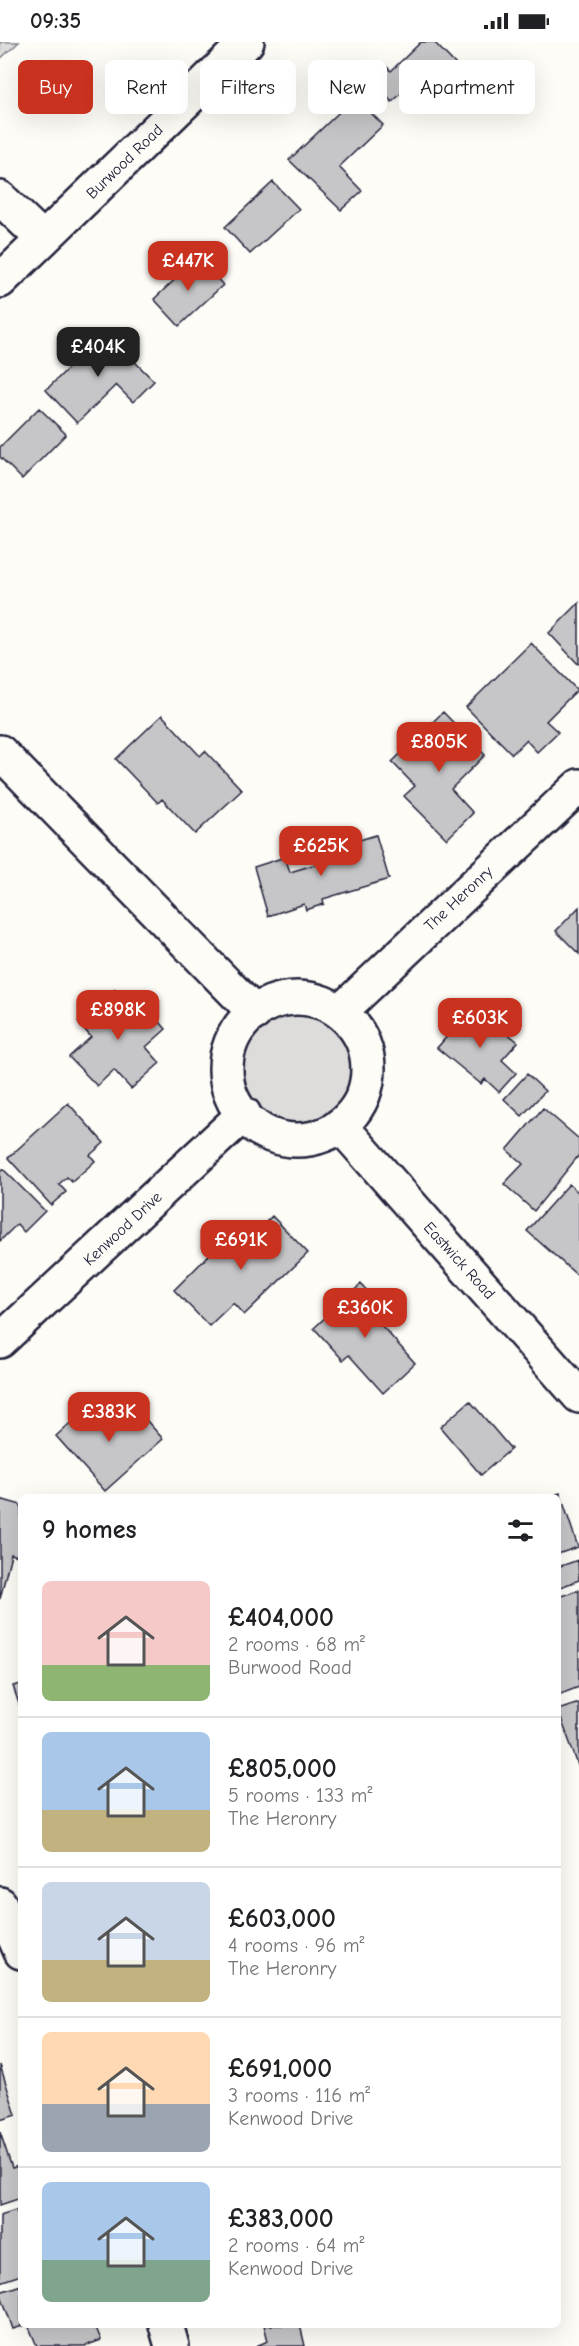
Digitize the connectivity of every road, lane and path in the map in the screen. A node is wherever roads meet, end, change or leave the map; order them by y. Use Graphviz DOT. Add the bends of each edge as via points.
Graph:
graph roads {
  1 [pos="247,42"];
  2 [pos="0,198"];
  3 [pos="43,238"];
  4 [pos="0,280"];
  5 [pos="0,752"];
  6 [pos="579,786"];
  7 [pos="340,1012"];
  8 [pos="255,1013"];
  9 [pos="244,1114"];
  10 [pos="340,1125"];
  11 [pos="0,1341"];
  12 [pos="579,1396"];
  13 [pos="0,1904"];
  14 [pos="18,1945"];
  15 [pos="167,2328"];
  16 [pos="172,2346"];
  1 -- 3 [label="street, Burwood Road"];
  2 -- 3 [label="street"];
  3 -- 4 [label="street, Burwood Road"];
  5 -- 8 [label="street"];
  6 -- 7 [label="street, The Heronry"];
  7 -- 8 [label="street" via="310,999 292,998 268,1004"];
  7 -- 10 [label="street" via="360,1036 368,1062 360,1102 351,1117"];
  8 -- 9 [label="street" via="245,1021 228,1049 225,1066 228,1089"];
  9 -- 10 [label="street" via="261,1131 299,1141"];
  9 -- 11 [label="street, Kenwood Drive"];
  10 -- 12 [label="street, Eastwick Road"];
  13 -- 14 [label="street"];
  15 -- 16 [label="street"];
}
